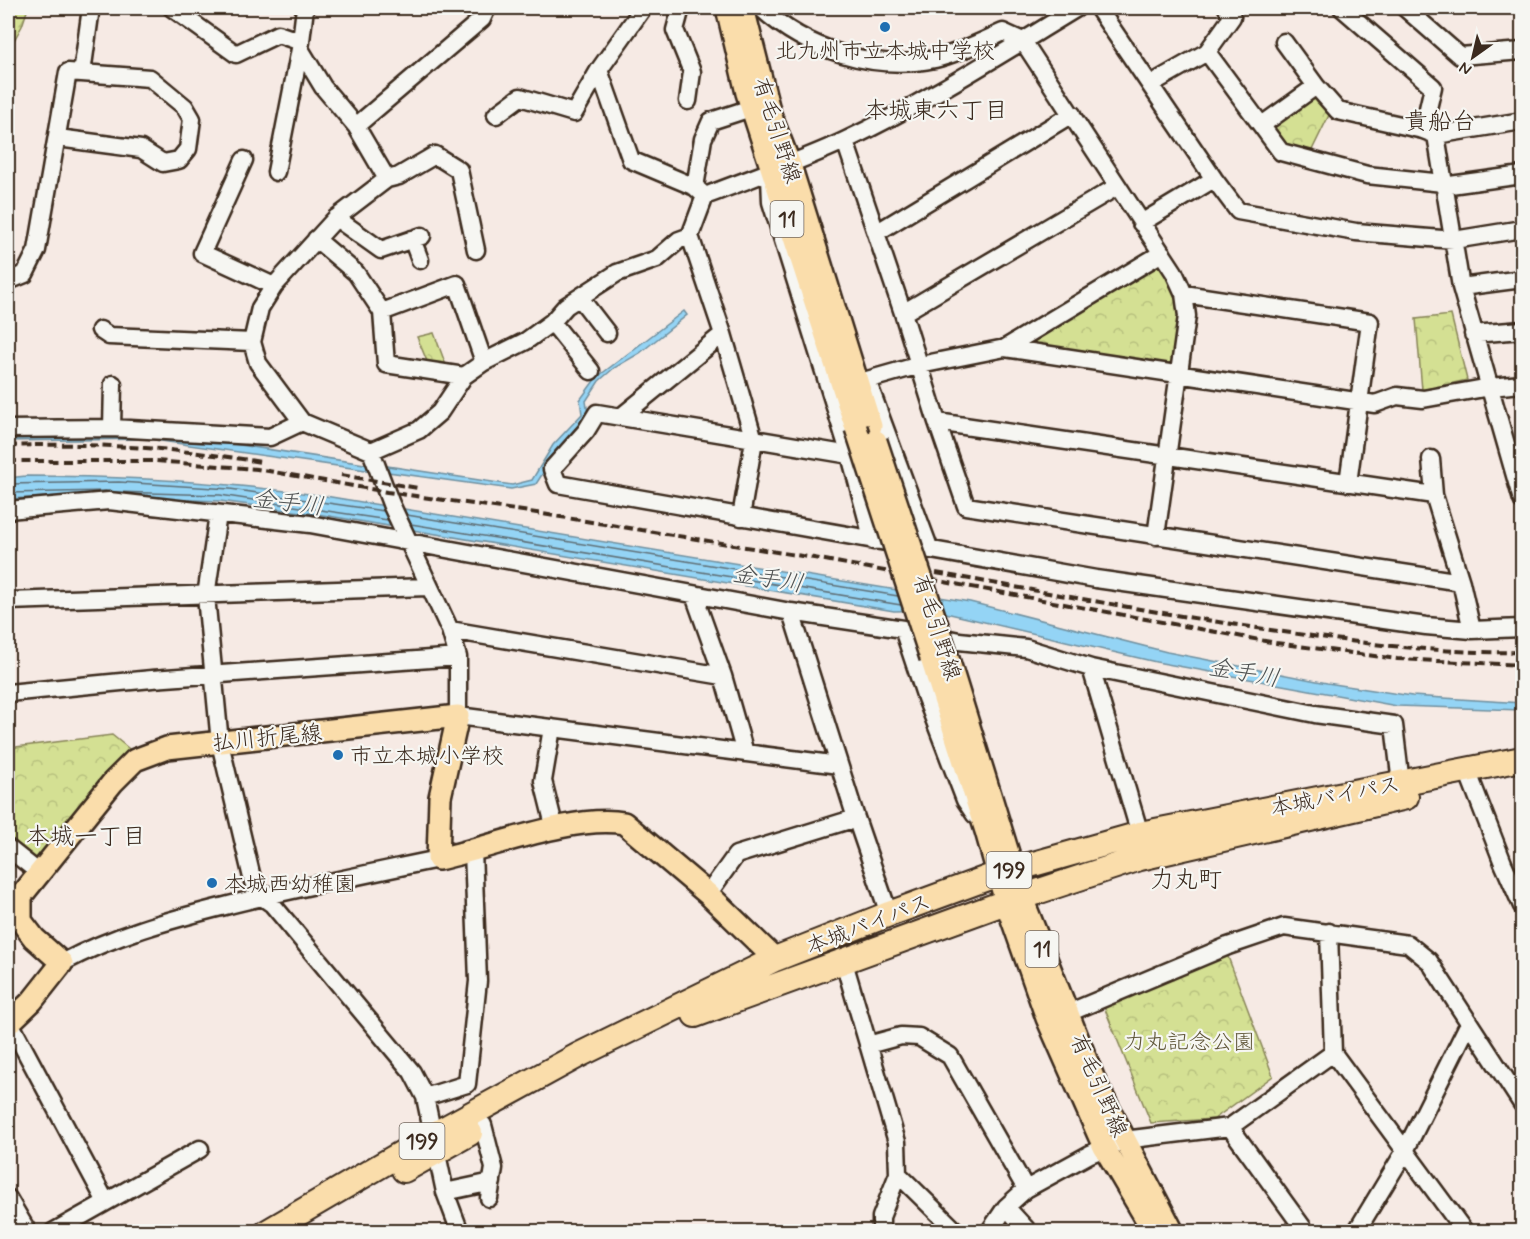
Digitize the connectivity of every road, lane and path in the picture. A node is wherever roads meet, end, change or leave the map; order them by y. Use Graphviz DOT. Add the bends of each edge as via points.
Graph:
graph roads {
  1 [pos="91,8"];
  2 [pos="172,8"];
  3 [pos="305,8"];
  4 [pos="487,8"];
  5 [pos="643,8"];
  6 [pos="681,8"];
  7 [pos="728,8"];
  8 [pos="742,8"];
  9 [pos="761,8"];
  10 [pos="1077,8"];
  11 [pos="1098,8"];
  12 [pos="1227,8"];
  13 [pos="1342,8"];
  14 [pos="1405,8"];
  15 [pos="1023,41"];
  16 [pos="1284,42"];
  17 [pos="300,46"];
  18 [pos="1522,51"];
  19 [pos="1207,52"];
  20 [pos="599,70"];
  21 [pos="82,73"];
  22 [pos="1150,84"];
  23 [pos="1316,86"];
  24 [pos="688,101"];
  25 [pos="751,108"];
  26 [pos="1072,114"];
  27 [pos="496,115"];
  28 [pos="1522,121"];
  29 [pos="1262,125"];
  30 [pos="356,126"];
  31 [pos="1430,133"];
  32 [pos="58,138"];
  33 [pos="845,141"];
  34 [pos="244,160"];
  35 [pos="780,167"];
  36 [pos="276,172"];
  37 [pos="1522,175"];
  38 [pos="387,179"];
  39 [pos="1214,179"];
  40 [pos="1443,184"];
  41 [pos="1118,186"];
  42 [pos="700,192"];
  43 [pos="336,218"];
  44 [pos="1141,223"];
  45 [pos="1522,229"];
  46 [pos="876,233"];
  47 [pos="690,236"];
  48 [pos="316,239"];
  49 [pos="1454,240"];
  50 [pos="476,250"];
  51 [pos="1162,253"];
  52 [pos="420,260"];
  53 [pos="1522,279"];
  54 [pos="8,281"];
  55 [pos="274,286"];
  56 [pos="1461,287"];
  57 [pos="1184,294"];
  58 [pos="580,298"];
  59 [pos="382,312"];
  60 [pos="903,313"];
  61 [pos="552,322"];
  62 [pos="100,330"];
  63 [pos="1522,330"];
  64 [pos="607,333"];
  65 [pos="723,334"];
  66 [pos="1473,334"];
  67 [pos="252,342"];
  68 [pos="1005,348"];
  69 [pos="484,362"];
  70 [pos="920,365"];
  71 [pos="591,371"];
  72 [pos="1179,375"];
  73 [pos="464,376"];
  74 [pos="862,381"];
  75 [pos="113,384"];
  76 [pos="1522,384"];
  77 [pos="1490,387"];
  78 [pos="1360,402"];
  79 [pos="622,416"];
  80 [pos="302,422"];
  81 [pos="937,422"];
  82 [pos="864,427"];
  83 [pos="112,428"];
  84 [pos="8,429"];
  85 [pos="754,440"];
  86 [pos="371,451"];
  87 [pos="1516,453"];
  88 [pos="850,455"];
  89 [pos="1168,456"];
  90 [pos="1431,459"];
  91 [pos="1348,483"];
  92 [pos="1434,495"];
  93 [pos="1522,500"];
  94 [pos="8,510"];
  95 [pos="218,514"];
  96 [pos="741,517"];
  97 [pos="405,536"];
  98 [pos="1156,536"];
  99 [pos="873,541"];
  100 [pos="930,550"];
  101 [pos="1461,582"];
  102 [pos="428,587"];
  103 [pos="694,595"];
  104 [pos="206,596"];
  105 [pos="8,601"];
  106 [pos="791,612"];
  107 [pos="1522,628"];
  108 [pos="903,629"];
  109 [pos="450,630"];
  110 [pos="1472,630"];
  111 [pos="939,655"];
  112 [pos="458,657"];
  113 [pos="1091,668"];
  114 [pos="214,674"];
  115 [pos="723,676"];
  116 [pos="8,693"];
  117 [pos="458,716"];
  118 [pos="552,728"];
  119 [pos="220,743"];
  120 [pos="745,753"];
  121 [pos="1522,759"];
  122 [pos="839,765"];
  123 [pos="1522,774"];
  124 [pos="1469,777"];
  125 [pos="1401,790"];
  126 [pos="856,818"];
  127 [pos="555,829"];
  128 [pos="987,831"];
  129 [pos="1140,834"];
  130 [pos="8,848"];
  131 [pos="473,851"];
  132 [pos="438,858"];
  133 [pos="38,872"];
  134 [pos="1005,872"];
  135 [pos="708,894"];
  136 [pos="262,897"];
  137 [pos="1014,900"];
  138 [pos="1522,906"];
  139 [pos="889,914"];
  140 [pos="1329,932"];
  141 [pos="775,959"];
  142 [pos="843,959"];
  143 [pos="62,963"];
  144 [pos="1068,1013"];
  145 [pos="8,1022"];
  146 [pos="1469,1023"];
  147 [pos="868,1045"];
  148 [pos="1333,1053"];
  149 [pos="1516,1082"];
  150 [pos="425,1096"];
  151 [pos="1522,1104"];
  152 [pos="483,1125"];
  153 [pos="1230,1127"];
  154 [pos="1114,1143"];
  155 [pos="433,1144"];
  156 [pos="200,1149"];
  157 [pos="1405,1151"];
  158 [pos="898,1174"];
  159 [pos="1026,1189"];
  160 [pos="444,1192"];
  161 [pos="8,1198"];
  162 [pos="106,1202"];
  163 [pos="1006,1207"];
  164 [pos="28,1232"];
  165 [pos="53,1232"];
  166 [pos="267,1232"];
  167 [pos="294,1232"];
  168 [pos="460,1232"];
  169 [pos="881,1232"];
  170 [pos="957,1232"];
  171 [pos="989,1232"];
  172 [pos="1029,1232"];
  173 [pos="1154,1232"];
  174 [pos="1173,1232"];
  175 [pos="1306,1232"];
  176 [pos="1356,1232"];
  177 [pos="1465,1232"];
  1 -- 21 [label="street"];
  2 -- 17 [label="street" via="237,54 278,33"];
  3 -- 17 [label="street"];
  4 -- 30 [label="street" via="482,19"];
  5 -- 20 [label="street"];
  6 -- 24 [label="street" via="675,30 692,72"];
  7 -- 25 [label="main road, 有毛引野線 / 11"];
  8 -- 35 [label="main road, 有毛引野線 / 11"];
  9 -- 15 [label="street" via="782,27 820,46 884,61 933,59 1003,32"];
  10 -- 15 [label="street"];
  11 -- 22 [label="street"];
  12 -- 19 [label="street" via="1232,17"];
  13 -- 31 [label="street" via="1433,87"];
  14 -- 18 [label="street" via="1460,56"];
  15 -- 26 [label="street"];
  15 -- 33 [label="street"];
  16 -- 23 [label="street"];
  17 -- 30 [label="street" via="323,87"];
  17 -- 36 [label="street"];
  19 -- 22 [label="street"];
  19 -- 29 [label="street"];
  20 -- 27 [label="street" via="574,113 520,97"];
  20 -- 42 [label="street" via="631,160"];
  21 -- 32 [label="street" via="68,72"];
  21 -- 32 [label="street" via="150,78 185,107 192,118 188,149 179,160 163,163 141,149"];
  22 -- 39 [label="street"];
  23 -- 29 [label="street"];
  23 -- 31 [label="street" via="1338,111"];
  25 -- 35 [label="main road, 有毛引野線 / 11"];
  25 -- 42 [label="street" via="711,121 703,139"];
  26 -- 41 [label="street"];
  26 -- 46 [label="street"];
  28 -- 31 [label="street"];
  29 -- 40 [label="street" via="1281,152 1367,175"];
  30 -- 38 [label="street"];
  31 -- 40 [label="street"];
  32 -- 54 [label="street" via="37,250 24,274"];
  33 -- 35 [label="street"];
  33 -- 46 [label="street"];
  34 -- 55 [label="street" via="202,253"];
  35 -- 42 [label="street"];
  35 -- 74 [label="main road, 有毛引野線 / 11"];
  35 -- 82 [label="main road, 有毛引野線 / 11"];
  35 -- 88 [label="street" via="771,202"];
  37 -- 40 [label="street"];
  38 -- 43 [label="street"];
  38 -- 50 [label="street" via="435,155 459,170"];
  39 -- 44 [label="street"];
  39 -- 49 [label="street" via="1238,211 1356,232"];
  40 -- 49 [label="street"];
  41 -- 44 [label="street"];
  41 -- 60 [label="street"];
  42 -- 47 [label="street"];
  43 -- 48 [label="street"];
  43 -- 52 [label="street" via="381,250 417,238"];
  44 -- 51 [label="street"];
  45 -- 49 [label="street"];
  46 -- 60 [label="street"];
  47 -- 58 [label="street" via="657,258 617,273"];
  47 -- 65 [label="street"];
  48 -- 55 [label="street"];
  48 -- 59 [label="street" via="356,273"];
  49 -- 56 [label="street"];
  51 -- 57 [label="street"];
  51 -- 68 [label="street"];
  53 -- 56 [label="street"];
  55 -- 67 [label="street" via="260,308"];
  56 -- 66 [label="street"];
  57 -- 72 [label="street" via="1187,316"];
  57 -- 78 [label="street" via="1370,322"];
  58 -- 61 [label="street" via="566,306"];
  58 -- 64 [label="street"];
  59 -- 69 [label="street" via="457,284"];
  59 -- 73 [label="street" via="386,364"];
  60 -- 70 [label="street"];
  61 -- 69 [label="street" via="526,341"];
  61 -- 71 [label="street"];
  62 -- 67 [label="street" via="109,336"];
  63 -- 66 [label="street"];
  65 -- 79 [label="street"];
  65 -- 85 [label="street"];
  66 -- 77 [label="street"];
  67 -- 80 [label="street" via="258,363"];
  68 -- 70 [label="street"];
  68 -- 72 [label="street"];
  69 -- 73 [label="street"];
  70 -- 74 [label="street"];
  70 -- 81 [label="street"];
  72 -- 78 [label="street"];
  72 -- 89 [label="street"];
  73 -- 86 [label="street" via="440,412 419,430"];
  74 -- 82 [label="main road, 有毛引野線 / 11"];
  74 -- 100 [label="street"];
  75 -- 83 [label="street"];
  76 -- 77 [label="street"];
  77 -- 78 [label="street" via="1423,399 1397,396 1375,404"];
  77 -- 87 [label="street"];
  78 -- 91 [label="street"];
  79 -- 85 [label="street"];
  79 -- 96 [label="street" via="597,413 552,469 558,484"];
  80 -- 83 [label="street" via="270,437"];
  80 -- 86 [label="street"];
  81 -- 89 [label="street"];
  81 -- 98 [label="street" via="966,506"];
  82 -- 111 [label="main road, 有毛引野線 / 11, bridge"];
  83 -- 84 [label="street"];
  85 -- 88 [label="street"];
  85 -- 96 [label="street"];
  86 -- 97 [label="street"];
  87 -- 93 [label="street"];
  88 -- 99 [label="street"];
  89 -- 91 [label="street"];
  89 -- 98 [label="street"];
  90 -- 92 [label="street"];
  91 -- 92 [label="street"];
  92 -- 101 [label="street"];
  94 -- 95 [label="street" via="109,501"];
  95 -- 97 [label="street"];
  95 -- 104 [label="street"];
  96 -- 99 [label="street"];
  97 -- 102 [label="street"];
  97 -- 103 [label="street"];
  98 -- 101 [label="street"];
  99 -- 100 [label="street"];
  100 -- 110 [label="street" via="1119,582 1426,627"];
  101 -- 110 [label="street"];
  102 -- 104 [label="street"];
  102 -- 109 [label="street"];
  103 -- 106 [label="street"];
  103 -- 115 [label="street"];
  104 -- 105 [label="street"];
  104 -- 114 [label="street"];
  106 -- 108 [label="street"];
  106 -- 122 [label="street"];
  107 -- 110 [label="street"];
  108 -- 113 [label="street" via="1026,648"];
  108 -- 128 [label="street" via="965,800"];
  109 -- 112 [label="street"];
  109 -- 115 [label="street"];
  111 -- 128 [label="main road, 有毛引野線 / 11"];
  111 -- 134 [label="main road, 有毛引野線 / 11"];
  112 -- 114 [label="street"];
  112 -- 117 [label="street"];
  113 -- 125 [label="street" via="1315,714 1394,725"];
  113 -- 129 [label="street"];
  114 -- 116 [label="street"];
  114 -- 119 [label="street"];
  115 -- 120 [label="street"];
  117 -- 118 [label="street"];
  117 -- 119 [label="main road, 払川折尾線"];
  117 -- 132 [label="main road" via="440,797"];
  118 -- 120 [label="street"];
  118 -- 127 [label="street" via="543,781"];
  119 -- 133 [label="main road, 払川折尾線" via="167,748 135,760"];
  119 -- 136 [label="street" via="253,882"];
  120 -- 122 [label="street"];
  121 -- 124 [label="highway, 本城バイパス / 199"];
  122 -- 126 [label="street"];
  123 -- 124 [label="highway, 本城バイパス / 199"];
  124 -- 125 [label="highway, 本城バイパス / 199"];
  124 -- 138 [label="street"];
  125 -- 129 [label="highway, 本城バイパス / 199"];
  125 -- 137 [label="highway, 本城バイパス / 199" via="1140,858"];
  126 -- 135 [label="street" via="736,855"];
  126 -- 139 [label="street"];
  127 -- 131 [label="main road"];
  127 -- 135 [label="main road" via="608,820 624,823"];
  128 -- 134 [label="main road, 有毛引野線 / 11"];
  129 -- 134 [label="highway, 本城バイパス / 199"];
  130 -- 133 [label="street"];
  131 -- 132 [label="main road"];
  131 -- 150 [label="street" via="478,981 467,1084"];
  132 -- 136 [label="street"];
  133 -- 143 [label="main road, 払川折尾線" via="21,896 21,921"];
  134 -- 137 [label="main road, 有毛引野線 / 11"];
  134 -- 139 [label="highway, 本城バイパス / 199"];
  135 -- 141 [label="main road"];
  136 -- 143 [label="street" via="154,924"];
  136 -- 150 [label="street" via="272,904 412,1072"];
  137 -- 142 [label="highway, 本城バイパス / 199"];
  137 -- 144 [label="main road, 有毛引野線 / 11"];
  137 -- 154 [label="main road, 有毛引野線 / 11" via="1047,1018"];
  139 -- 141 [label="highway, 本城バイパス / 199"];
  140 -- 144 [label="street" via="1284,927 1228,946"];
  140 -- 146 [label="street" via="1408,944 1429,962"];
  140 -- 148 [label="street"];
  141 -- 155 [label="highway, 本城バイパス / 199" via="579,1055"];
  142 -- 147 [label="street"];
  142 -- 152 [label="highway, 本城バイパス / 199" via="696,1014 585,1066"];
  143 -- 145 [label="main road" via="32,1001"];
  144 -- 154 [label="main road, 有毛引野線 / 11"];
  145 -- 162 [label="street"];
  146 -- 149 [label="street"];
  146 -- 157 [label="street"];
  147 -- 158 [label="street" via="897,1142"];
  147 -- 159 [label="street" via="901,1036 919,1037 950,1056"];
  148 -- 153 [label="street"];
  148 -- 157 [label="street"];
  149 -- 151 [label="street"];
  150 -- 155 [label="street"];
  152 -- 155 [label="highway, 本城バイパス / 199"];
  152 -- 160 [label="street" via="494,1168 491,1190"];
  153 -- 154 [label="street"];
  153 -- 175 [label="street"];
  154 -- 159 [label="street"];
  154 -- 173 [label="main road, 有毛引野線 / 11"];
  154 -- 174 [label="main road, 有毛引野線 / 11"];
  155 -- 160 [label="street"];
  155 -- 166 [label="highway, 本城バイパス / 199"];
  155 -- 167 [label="highway, 本城バイパス / 199"];
  156 -- 162 [label="street"];
  157 -- 176 [label="street"];
  157 -- 177 [label="street"];
  158 -- 169 [label="street" via="881,1217"];
  158 -- 170 [label="street"];
  159 -- 163 [label="street"];
  160 -- 168 [label="street"];
  161 -- 164 [label="street"];
  162 -- 165 [label="street"];
  163 -- 171 [label="street"];
  163 -- 172 [label="street"];
}
